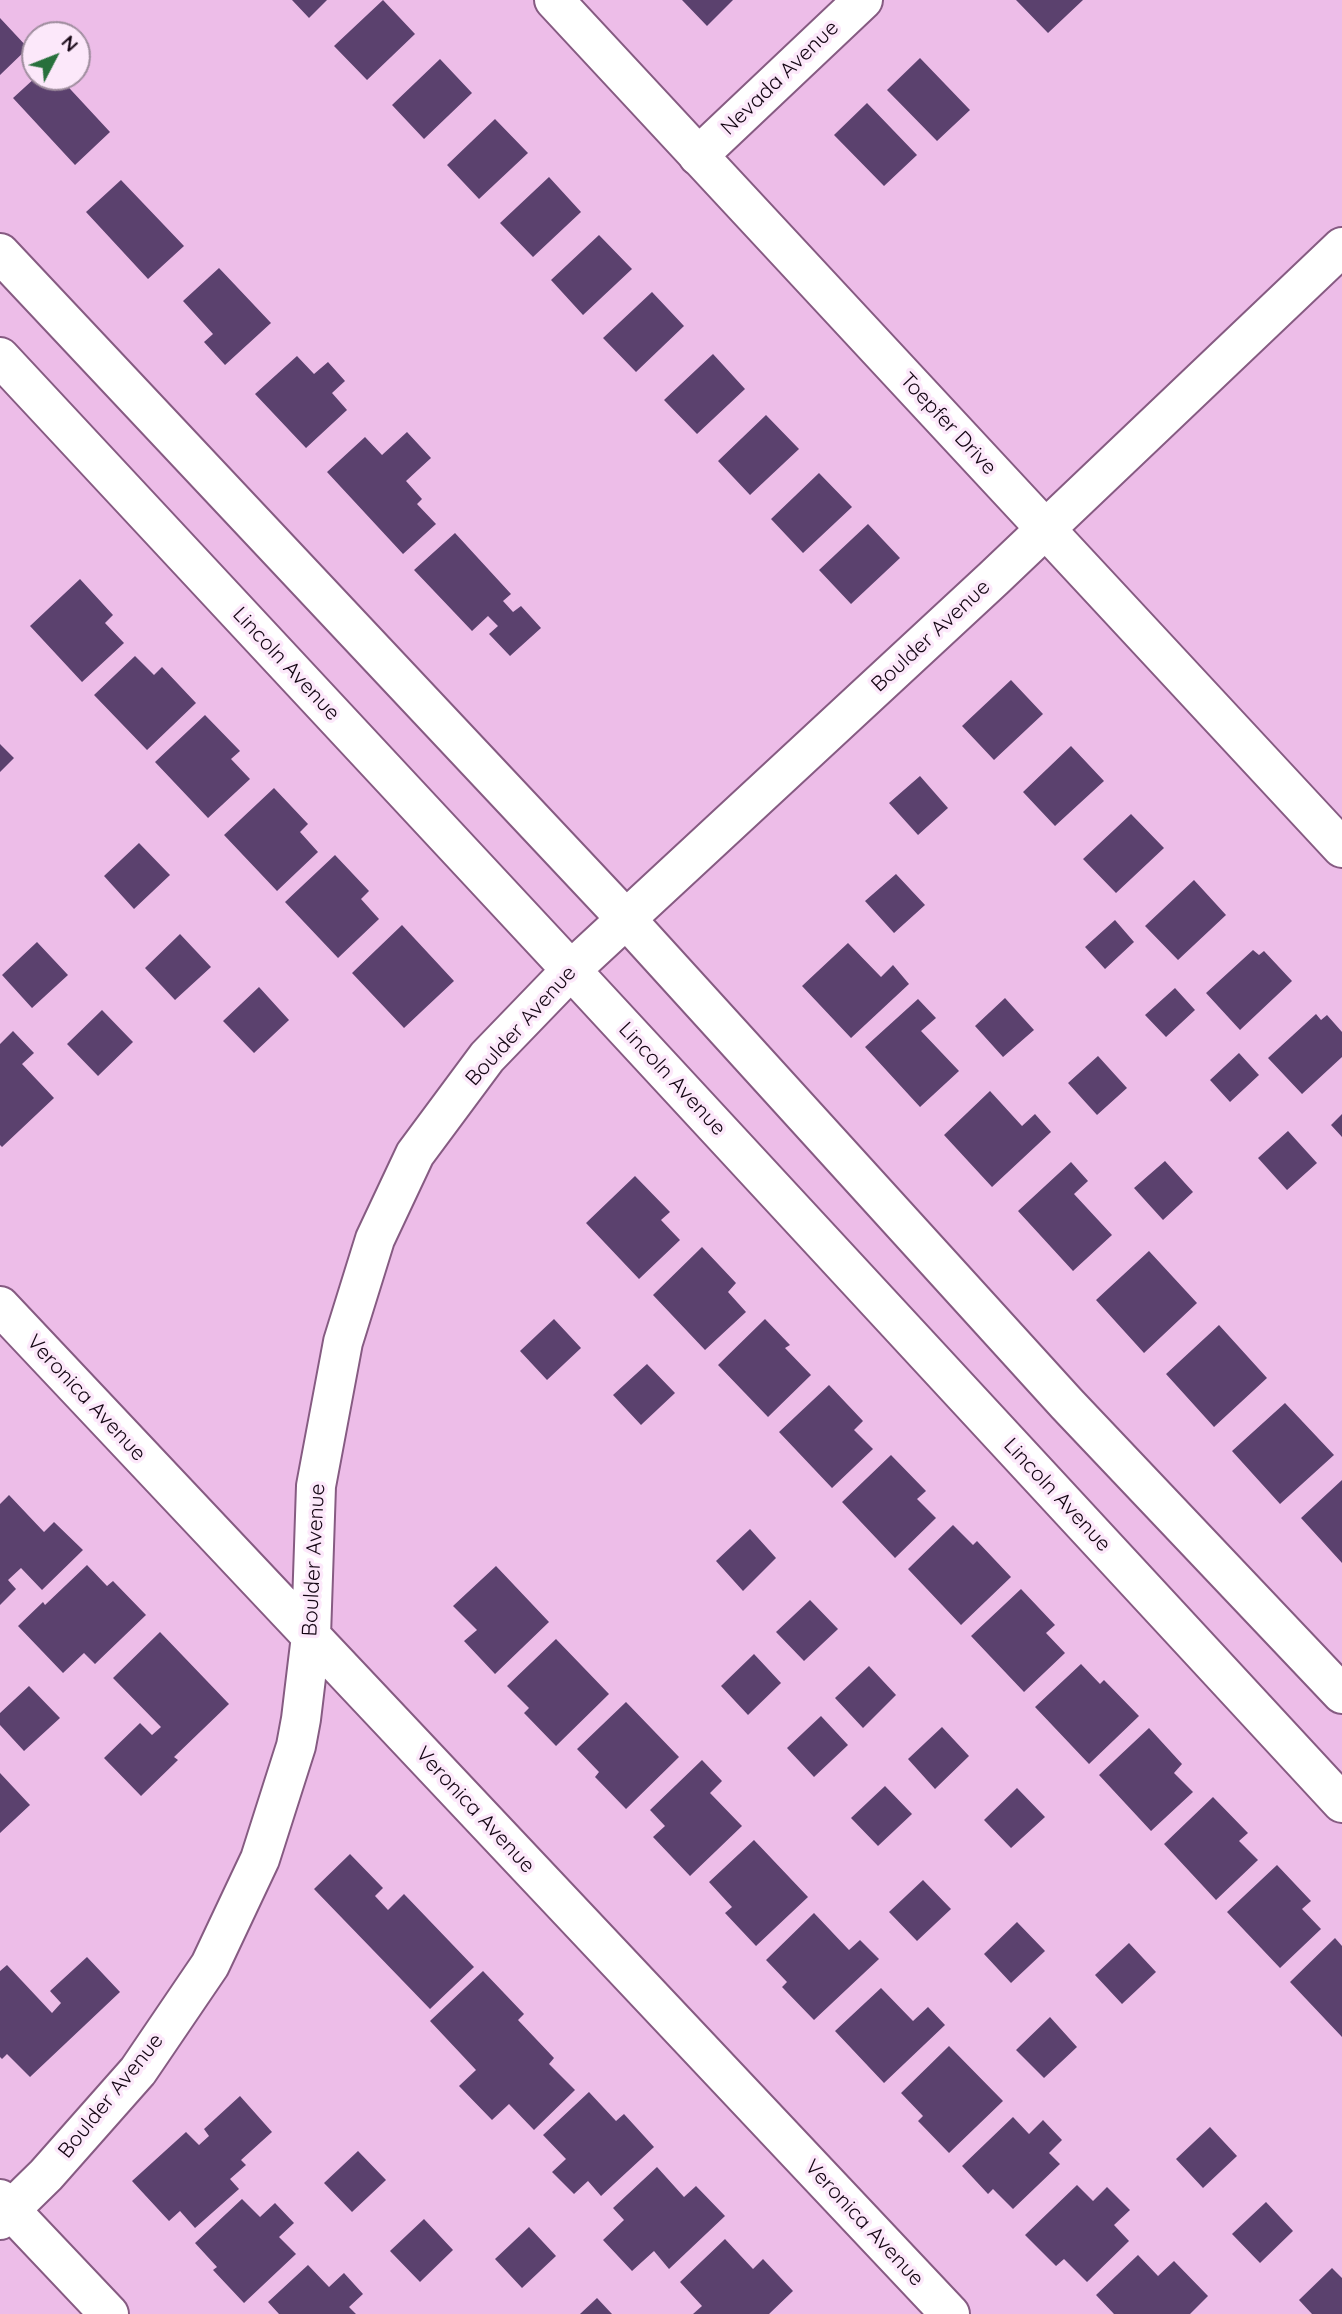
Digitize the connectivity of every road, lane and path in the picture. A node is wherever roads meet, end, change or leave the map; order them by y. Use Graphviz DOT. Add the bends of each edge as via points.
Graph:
graph roads {
  1 [pos="554,0"];
  2 [pos="863,0"];
  3 [pos="698,156"];
  4 [pos="1342,247"];
  5 [pos="0,253"];
  6 [pos="0,357"];
  7 [pos="1045,529"];
  8 [pos="1342,848"];
  9 [pos="626,919"];
  10 [pos="571,970"];
  11 [pos="0,1306"];
  12 [pos="311,1636"];
  13 [pos="1342,1694"];
  14 [pos="1342,1803"];
  15 [pos="4,2209"];
  16 [pos="108,2314"];
  17 [pos="950,2314"];
  1 -- 3 [label="street, Toepfer Drive"];
  2 -- 3 [label="street, Nevada Avenue"];
  3 -- 7 [label="street, Toepfer Drive"];
  4 -- 7 [label="street, Boulder Avenue"];
  5 -- 9 [label="street"];
  6 -- 10 [label="street, Lincoln Avenue"];
  7 -- 8 [label="street, Toepfer Drive"];
  7 -- 9 [label="street, Boulder Avenue"];
  9 -- 10 [label="street, Boulder Avenue"];
  9 -- 13 [label="street" via="1067,1404"];
  10 -- 12 [label="street, Boulder Avenue" via="487,1057 423,1143 375,1239 343,1342 316,1486"];
  10 -- 14 [label="street, Lincoln Avenue"];
  11 -- 12 [label="street, Veronica Avenue"];
  12 -- 15 [label="street, Boulder Avenue" via="296,1746 260,1859 210,1965 138,2071 46,2175"];
  12 -- 17 [label="street, Veronica Avenue"];
  15 -- 16 [label="street"];
}
